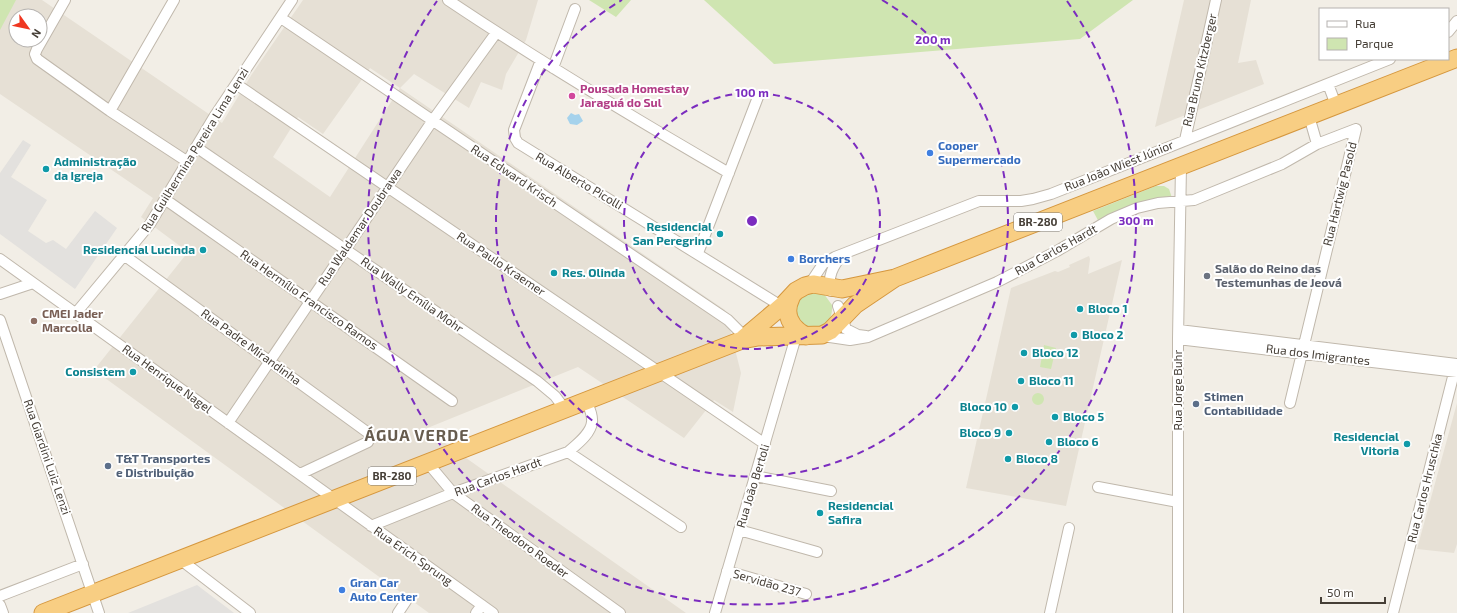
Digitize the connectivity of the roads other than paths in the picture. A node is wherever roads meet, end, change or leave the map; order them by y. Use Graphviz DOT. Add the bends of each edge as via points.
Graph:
graph roads {
  1 [pos="66,0"];
  2 [pos="174,0"];
  3 [pos="292,0"];
  4 [pos="448,0"];
  5 [pos="1216,0"];
  6 [pos="575,9"];
  7 [pos="281,18"];
  8 [pos="1457,21"];
  9 [pos="1449,31"];
  10 [pos="496,33"];
  11 [pos="1457,58"];
  12 [pos="541,60"];
  13 [pos="1388,60"];
  14 [pos="553,68"];
  15 [pos="236,84"];
  16 [pos="1328,84"];
  17 [pos="758,97"];
  18 [pos="1336,105"];
  19 [pos="110,111"];
  20 [pos="1309,116"];
  21 [pos="433,120"];
  22 [pos="1356,128"];
  23 [pos="1184,140"];
  24 [pos="1317,144"];
  25 [pos="196,147"];
  26 [pos="188,162"];
  27 [pos="1181,166"];
  28 [pos="729,173"];
  29 [pos="387,187"];
  30 [pos="166,200"];
  31 [pos="1180,202"];
  32 [pos="346,248"];
  33 [pos="698,253"];
  34 [pos="843,253"];
  35 [pos="125,256"];
  36 [pos="0,259"];
  37 [pos="895,278"];
  38 [pos="33,283"];
  39 [pos="0,294"];
  40 [pos="764,294"];
  41 [pos="310,300"];
  42 [pos="830,300"];
  43 [pos="787,305"];
  44 [pos="76,313"];
  45 [pos="0,320"];
  46 [pos="766,331"];
  47 [pos="804,334"];
  48 [pos="1178,334"];
  49 [pos="868,336"];
  50 [pos="744,338"];
  51 [pos="1302,350"];
  52 [pos="790,358"];
  53 [pos="270,361"];
  54 [pos="1456,368"];
  55 [pos="660,372"];
  56 [pos="586,400"];
  57 [pos="452,401"];
  58 [pos="1290,403"];
  59 [pos="564,408"];
  60 [pos="228,423"];
  61 [pos="766,444"];
  62 [pos="568,452"];
  63 [pos="427,462"];
  64 [pos="300,474"];
  65 [pos="756,474"];
  66 [pos="1098,487"];
  67 [pos="831,488"];
  68 [pos="453,493"];
  69 [pos="333,498"];
  70 [pos="1178,502"];
  71 [pos="371,526"];
  72 [pos="680,527"];
  73 [pos="1069,528"];
  74 [pos="739,530"];
  75 [pos="817,552"];
  76 [pos="181,560"];
  77 [pos="83,564"];
  78 [pos="727,571"];
  79 [pos="93,594"];
  80 [pos="806,594"];
  81 [pos="0,596"];
  82 [pos="406,601"];
  83 [pos="0,605"];
  84 [pos="479,609"];
  85 [pos="3,613"];
  86 [pos="43,613"];
  87 [pos="99,613"];
  88 [pos="250,613"];
  89 [pos="398,613"];
  90 [pos="493,613"];
  91 [pos="620,613"];
  92 [pos="715,613"];
  93 [pos="1050,613"];
  94 [pos="1178,613"];
  95 [pos="1393,613"];
  1 -- 19 [label="street" via="36,54 38,59"];
  2 -- 19 [label="street"];
  3 -- 7 [label="street, Rua Guilhermina Pereira Lima Lenzi"];
  4 -- 10 [label="street"];
  5 -- 23 [label="street, Rua Bruno Kitzberger"];
  6 -- 14 [label="street"];
  7 -- 15 [label="street, Rua Guilhermina Pereira Lima Lenzi"];
  7 -- 21 [label="street, Rua Edward Krisch"];
  8 -- 9 [label="street"];
  10 -- 12 [label="street"];
  10 -- 21 [label="street, Rua Waldemar Doubrawa"];
  11 -- 18 [label="highway, BR-280"];
  12 -- 14 [label="street"];
  12 -- 33 [label="street, Rua Alberto Picolli" via="514,130 518,143"];
  13 -- 16 [label="street, Rua João Wiest Júnior"];
  14 -- 28 [label="street"];
  15 -- 25 [label="street, Rua Guilhermina Pereira Lima Lenzi"];
  15 -- 29 [label="street, Rua Paulo Kraemer"];
  16 -- 18 [label="street"];
  16 -- 23 [label="street, Rua João Wiest Júnior"];
  17 -- 28 [label="street"];
  18 -- 20 [label="highway, BR-280"];
  19 -- 26 [label="street"];
  20 -- 24 [label="street"];
  20 -- 27 [label="highway, BR-280"];
  21 -- 29 [label="street, Rua Waldemar Doubrawa"];
  21 -- 50 [label="street, Rua Edward Krisch" via="728,320"];
  22 -- 24 [label="street, Rua Carlos Hardt"];
  22 -- 51 [label="street, Rua Hartwig Pasold"];
  23 -- 34 [label="street, Rua João Wiest Júnior" via="1051,194 1020,201 979,202"];
  24 -- 31 [label="street, Rua Carlos Hardt" via="1266,171 1194,200"];
  25 -- 26 [label="street, Rua Guilhermina Pereira Lima Lenzi"];
  25 -- 32 [label="street, Rua Wally Emília Mohr"];
  26 -- 30 [label="street, Rua Guilhermina Pereira Lima Lenzi"];
  27 -- 31 [label="street, Rua Jorge Buhr"];
  27 -- 37 [label="highway, BR-280"];
  28 -- 33 [label="street"];
  29 -- 32 [label="street, Rua Waldemar Doubrawa"];
  29 -- 55 [label="street, Rua Paulo Kraemer"];
  30 -- 35 [label="street, Rua Guilhermina Pereira Lima Lenzi"];
  30 -- 41 [label="street, Rua Hermílio Francisco Ramos"];
  31 -- 48 [label="street, Rua Jorge Buhr"];
  31 -- 49 [label="street, Rua Carlos Hardt" via="1158,203 1137,208 1111,219 997,282"];
  32 -- 41 [label="street, Rua Waldemar Doubrawa"];
  32 -- 59 [label="street, Rua Wally Emília Mohr" via="544,386"];
  33 -- 40 [label="street, Rua Alberto Picolli"];
  34 -- 42 [label="street" via="832,270"];
  34 -- 42 [label="street, Rua João Wiest Júnior" via="823,264"];
  35 -- 44 [label="street, Rua Guilhermina Pereira Lima Lenzi"];
  35 -- 53 [label="street, Rua Padre Mirandinha"];
  36 -- 38 [label="street, Rua Henrique Nagel"];
  37 -- 42 [label="highway, BR-280" via="857,287"];
  37 -- 42 [label="highway, BR-280" via="855,305"];
  38 -- 39 [label="street"];
  38 -- 44 [label="street, Rua Henrique Nagel"];
  40 -- 43 [label="street, Rua Alberto Picolli"];
  40 -- 46 [label="street" via="768,306"];
  41 -- 53 [label="street, Rua Waldemar Doubrawa"];
  41 -- 57 [label="street, Rua Hermílio Francisco Ramos"];
  42 -- 43 [label="highway, BR-280" via="796,291"];
  42 -- 47 [label="highway, BR-280" via="830,331"];
  42 -- 49 [label="street" via="846,329 858,335"];
  43 -- 46 [label="highway, BR-280"];
  43 -- 47 [label="highway" via="789,320"];
  44 -- 60 [label="street, Rua Henrique Nagel"];
  45 -- 77 [label="street, Rua Giardini Luiz Lenzi"];
  46 -- 47 [label="highway, BR-280"];
  46 -- 50 [label="highway, BR-280"];
  46 -- 52 [label="street" via="784,347"];
  47 -- 49 [label="street, Rua Carlos Hardt" via="850,340"];
  47 -- 52 [label="street, Rua João Bertoli"];
  48 -- 51 [label="street, Rua dos Imigrantes"];
  48 -- 70 [label="street, Rua Jorge Buhr"];
  50 -- 55 [label="highway, BR-280"];
  51 -- 54 [label="street, Rua dos Imigrantes"];
  51 -- 58 [label="street, Rua Hartwig Pasold"];
  52 -- 61 [label="street, Rua João Bertoli"];
  53 -- 60 [label="street, Rua Waldemar Doubrawa"];
  53 -- 64 [label="street, Rua Padre Mirandinha" via="370,436 368,442"];
  54 -- 95 [label="street, Rua Carlos Hruschka"];
  55 -- 56 [label="highway, BR-280"];
  55 -- 61 [label="street, Rua Paulo Kraemer"];
  56 -- 59 [label="highway, BR-280"];
  56 -- 62 [label="street, Rua Carlos Hardt" via="593,423 578,444"];
  59 -- 63 [label="highway, BR-280"];
  60 -- 64 [label="street, Rua Henrique Nagel"];
  61 -- 65 [label="street, Rua João Bertoli"];
  62 -- 68 [label="street, Rua Carlos Hardt"];
  62 -- 72 [label="street"];
  63 -- 68 [label="street, Rua Theodoro Roeder"];
  63 -- 69 [label="highway, BR-280"];
  64 -- 69 [label="street, Rua Henrique Nagel"];
  65 -- 67 [label="street"];
  65 -- 74 [label="street, Rua João Bertoli"];
  66 -- 70 [label="street"];
  68 -- 71 [label="street, Rua Carlos Hardt"];
  68 -- 91 [label="street, Rua Theodoro Roeder"];
  69 -- 71 [label="street, Rua Erich Sprung"];
  69 -- 76 [label="highway, BR-280"];
  70 -- 94 [label="street, Rua Jorge Buhr"];
  71 -- 84 [label="street, Rua Erich Sprung"];
  73 -- 93 [label="street"];
  74 -- 75 [label="street"];
  74 -- 78 [label="street, Rua João Bertoli"];
  76 -- 79 [label="highway, BR-280"];
  76 -- 88 [label="street"];
  77 -- 79 [label="street, Rua Giardini Luiz Lenzi"];
  77 -- 81 [label="street"];
  78 -- 80 [label="street, Servidão 237"];
  78 -- 92 [label="street, Rua João Bertoli"];
  79 -- 86 [label="highway, BR-280"];
  79 -- 87 [label="street, Rua Giardini Luiz Lenzi"];
  82 -- 89 [label="street"];
  83 -- 85 [label="street"];
  84 -- 90 [label="street, Rua Erich Sprung"];
}
